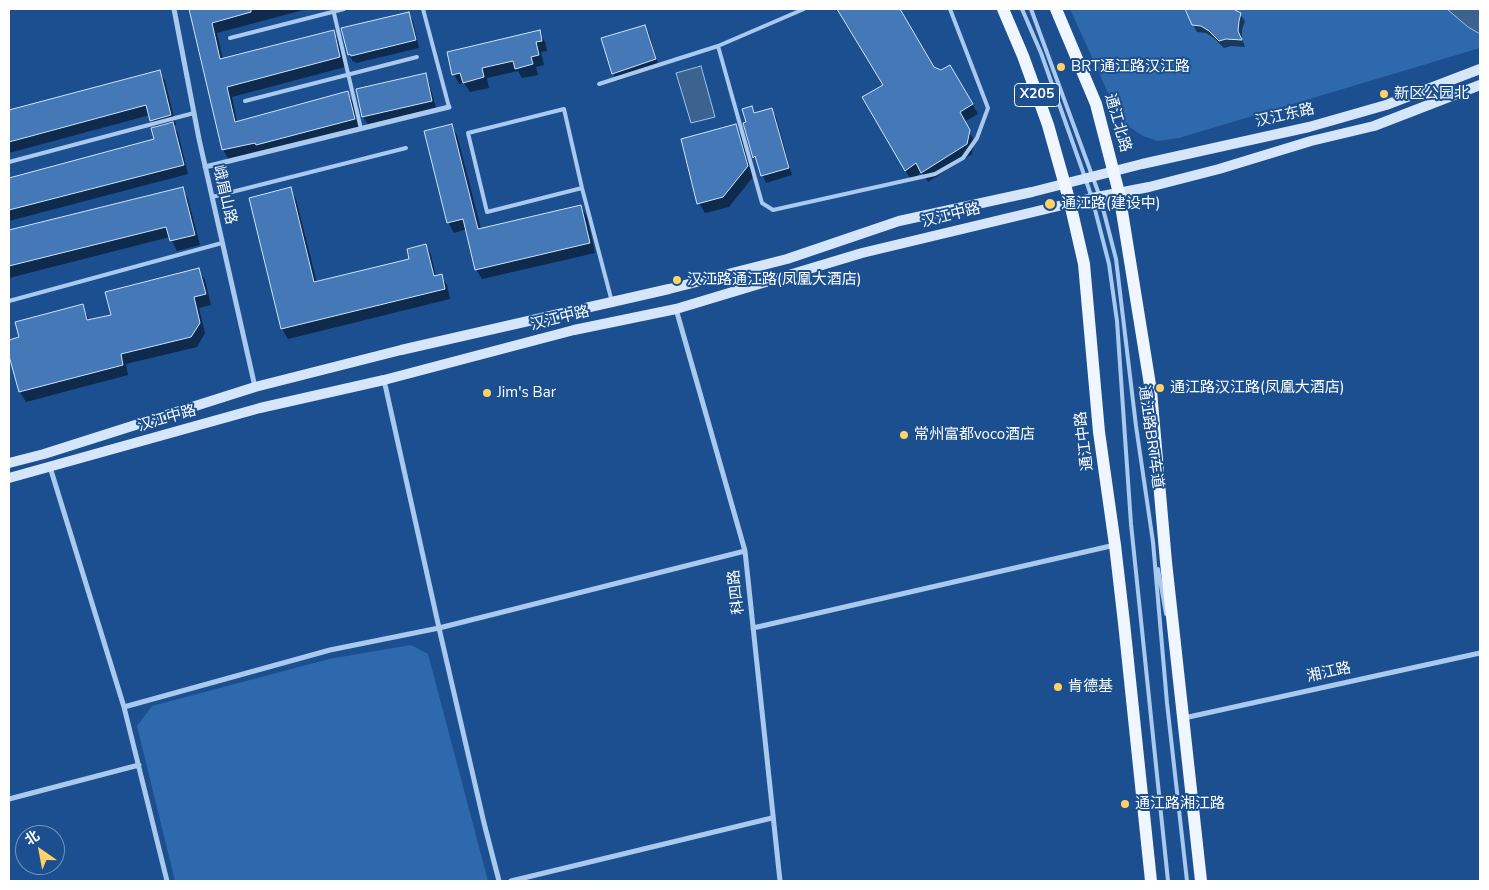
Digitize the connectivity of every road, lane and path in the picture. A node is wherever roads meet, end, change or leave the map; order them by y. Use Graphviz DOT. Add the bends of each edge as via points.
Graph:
graph roads {
  1 [pos="174,9"];
  2 [pos="344,9"];
  3 [pos="423,9"];
  4 [pos="804,9"];
  5 [pos="950,9"];
  6 [pos="1003,9"];
  7 [pos="1022,9"];
  8 [pos="1031,9"];
  9 [pos="1056,9"];
  10 [pos="333,10"];
  11 [pos="230,38"];
  12 [pos="718,46"];
  13 [pos="417,57"];
  14 [pos="1480,69"];
  15 [pos="348,74"];
  16 [pos="600,84"];
  17 [pos="1480,85"];
  18 [pos="245,101"];
  19 [pos="449,107"];
  20 [pos="194,113"];
  21 [pos="361,129"];
  22 [pos="406,148"];
  23 [pos="9,162"];
  24 [pos="205,167"];
  25 [pos="1113,171"];
  26 [pos="1089,177"];
  27 [pos="1065,184"];
  28 [pos="582,188"];
  29 [pos="1119,193"];
  30 [pos="212,197"];
  31 [pos="1096,198"];
  32 [pos="1070,203"];
  33 [pos="222,243"];
  34 [pos="9,301"];
  35 [pos="612,302"];
  36 [pos="676,309"];
  37 [pos="384,380"];
  38 [pos="254,387"];
  39 [pos="9,463"];
  40 [pos="50,467"];
  41 [pos="9,478"];
  42 [pos="1154,542"];
  43 [pos="1115,545"];
  44 [pos="745,551"];
  45 [pos="439,628"];
  46 [pos="753,628"];
  47 [pos="1480,653"];
  48 [pos="124,707"];
  49 [pos="1183,718"];
  50 [pos="139,765"];
  51 [pos="9,799"];
  52 [pos="772,818"];
  53 [pos="167,881"];
  54 [pos="499,881"];
  55 [pos="512,881"];
  56 [pos="780,881"];
  57 [pos="1151,881"];
  58 [pos="1168,881"];
  59 [pos="1187,881"];
  60 [pos="1201,881"];
  1 -- 20 [label="street, 峨眉山路"];
  2 -- 10 [label="lane"];
  3 -- 19 [label="lane"];
  4 -- 12 [label="lane"];
  5 -- 12 [label="lane" via="988,108 977,138 964,158 935,174 773,210 762,203"];
  6 -- 27 [label="main road, 通江中路 / X205" via="1048,125"];
  7 -- 26 [label="lane, 通江路BRT车道"];
  8 -- 26 [label="lane, 通江路BRT车道"];
  9 -- 25 [label="main road, 通江北路" via="1096,104"];
  10 -- 11 [label="lane"];
  10 -- 15 [label="lane"];
  12 -- 16 [label="lane"];
  13 -- 15 [label="lane"];
  14 -- 25 [label="main road, 汉江东路" via="1386,105 1309,127"];
  15 -- 18 [label="lane"];
  15 -- 21 [label="lane"];
  17 -- 29 [label="main road, 汉江东路" via="1374,126"];
  19 -- 21 [label="street"];
  20 -- 23 [label="lane"];
  20 -- 24 [label="street, 峨眉山路"];
  21 -- 24 [label="street"];
  22 -- 30 [label="lane"];
  24 -- 30 [label="street, 峨眉山路"];
  25 -- 26 [label="main road, 汉江东路"];
  25 -- 29 [label="main road, 通江北路"];
  26 -- 27 [label="main road, 汉江中路"];
  26 -- 31 [label="lane, 通江路BRT车道"];
  26 -- 31 [label="lane, 通江路BRT车道"];
  27 -- 32 [label="main road, 通江中路"];
  27 -- 35 [label="main road, 汉江中路" via="899,221 787,259"];
  28 -- 28 [label="lane" via="487,212 468,133 564,109"];
  28 -- 35 [label="lane"];
  29 -- 31 [label="main road, 汉江中路"];
  29 -- 49 [label="main road" via="1151,391"];
  30 -- 33 [label="street, 峨眉山路"];
  31 -- 32 [label="main road, 汉江中路"];
  31 -- 42 [label="lane, 通江路BRT车道" via="1116,259"];
  31 -- 58 [label="lane, 通江路BRT车道" via="1117,322 1131,524"];
  32 -- 36 [label="main road, 汉江中路" via="862,253"];
  32 -- 43 [label="main road, 通江中路" via="1084,264 1099,432"];
  33 -- 34 [label="lane"];
  33 -- 38 [label="street, 峨眉山路"];
  35 -- 38 [label="main road, 汉江中路"];
  36 -- 37 [label="main road, 汉江中路" via="574,330"];
  36 -- 44 [label="street, 科四路"];
  37 -- 40 [label="main road, 汉江中路" via="260,408"];
  37 -- 45 [label="street"];
  38 -- 39 [label="main road, 汉江中路" via="53,452"];
  40 -- 41 [label="main road, 汉江中路"];
  40 -- 48 [label="street"];
  42 -- 49 [label="lane"];
  42 -- 59 [label="lane, 通江路BRT车道" via="1167,703"];
  43 -- 46 [label="street"];
  43 -- 57 [label="main road, 通江中路"];
  44 -- 45 [label="street"];
  44 -- 46 [label="street, 科四路"];
  45 -- 48 [label="street" via="330,650"];
  45 -- 54 [label="street"];
  46 -- 52 [label="street, 科四路"];
  47 -- 49 [label="street, 湘江路"];
  48 -- 50 [label="street"];
  49 -- 60 [label="main road"];
  50 -- 51 [label="street"];
  50 -- 53 [label="street"];
  52 -- 55 [label="street"];
  52 -- 56 [label="street, 科四路"];
}
